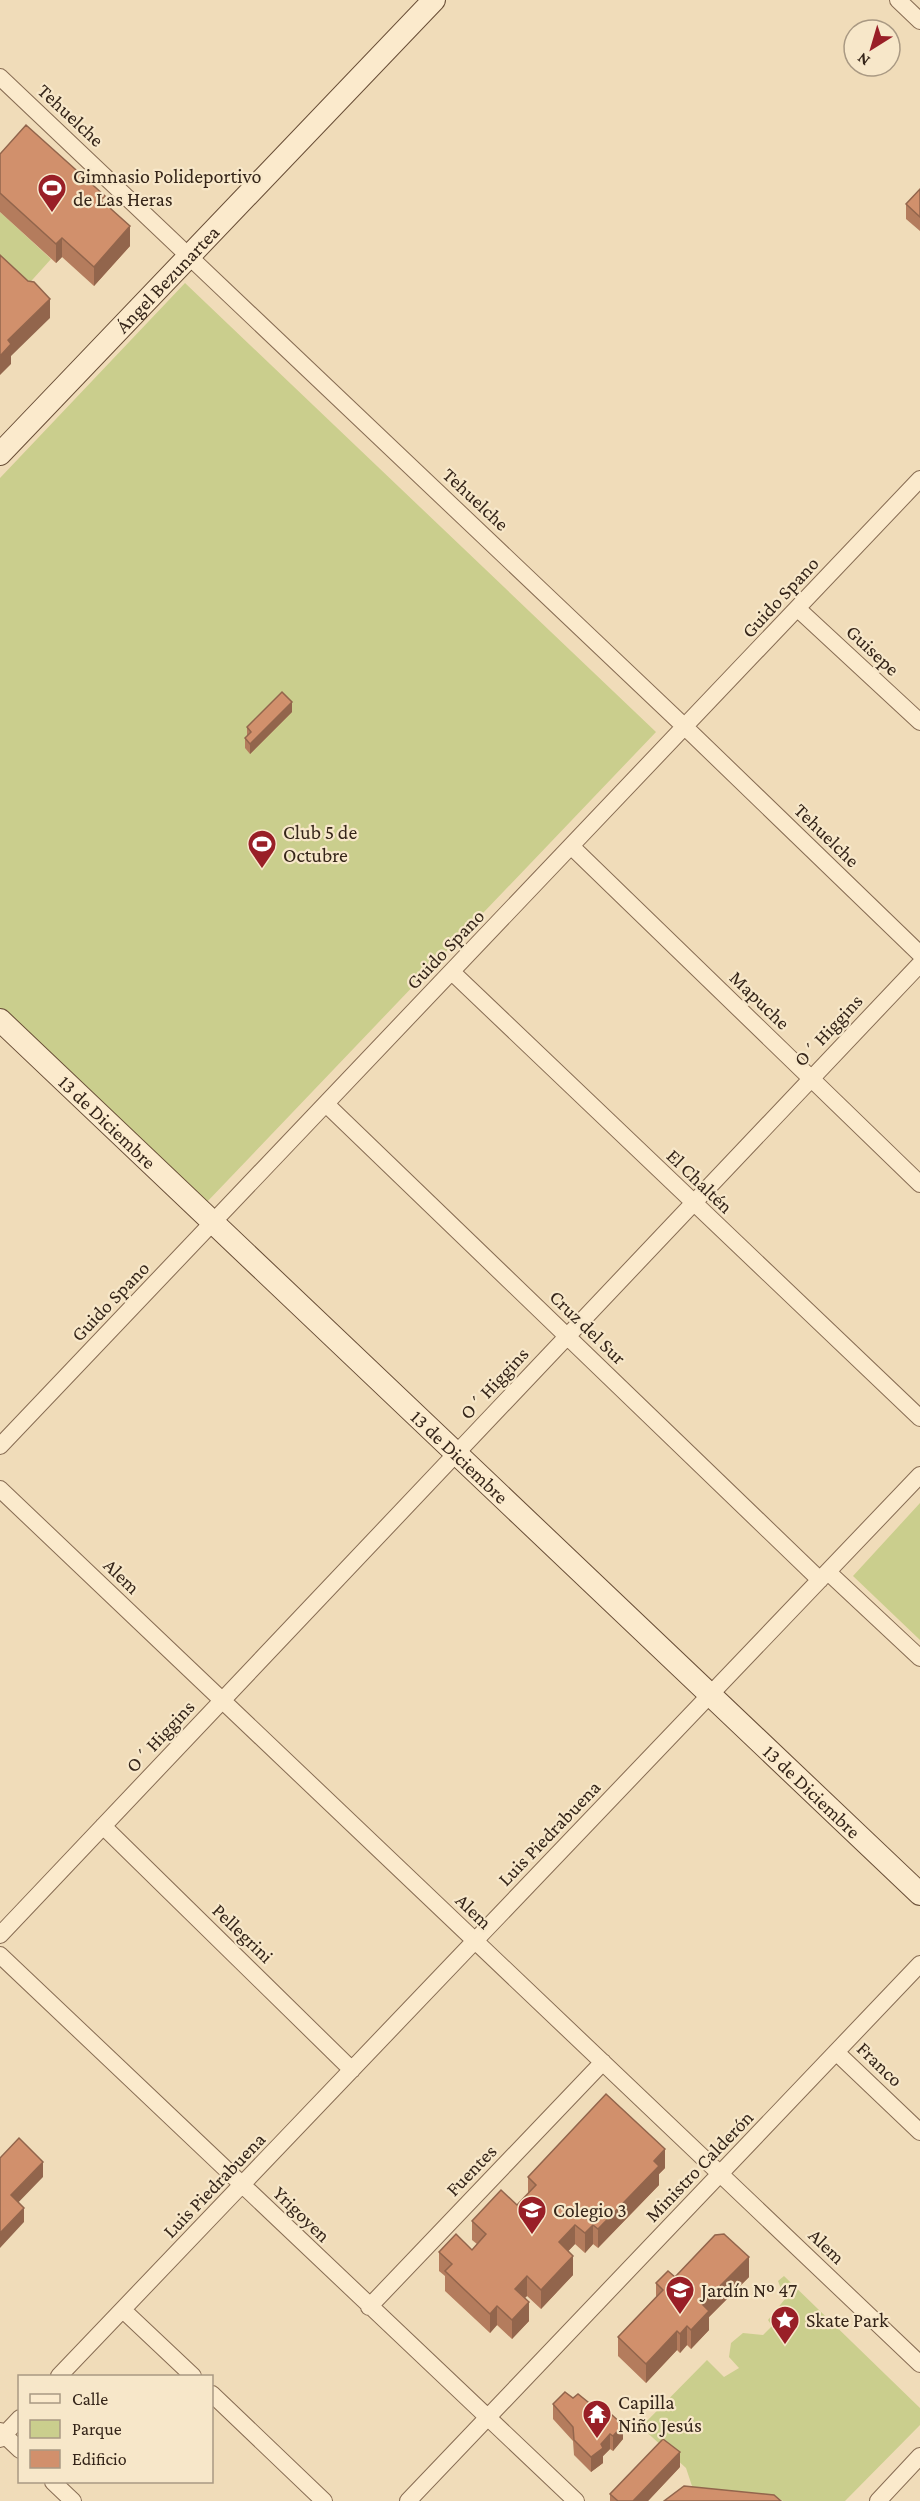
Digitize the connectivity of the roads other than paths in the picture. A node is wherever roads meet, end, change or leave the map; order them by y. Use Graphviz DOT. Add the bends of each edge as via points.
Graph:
graph roads {
  1 [pos="898,0"];
  2 [pos="422,4"];
  3 [pos="920,21"];
  4 [pos="0,77"];
  5 [pos="189,256"];
  6 [pos="0,454"];
  7 [pos="918,484"];
  8 [pos="798,609"];
  9 [pos="920,722"];
  10 [pos="685,727"];
  11 [pos="572,847"];
  12 [pos="920,954"];
  13 [pos="920,964"];
  14 [pos="452,972"];
  15 [pos="0,1020"];
  16 [pos="811,1079"];
  17 [pos="326,1104"];
  18 [pos="920,1184"];
  19 [pos="693,1203"];
  20 [pos="213,1223"];
  21 [pos="567,1336"];
  22 [pos="920,1418"];
  23 [pos="0,1446"];
  24 [pos="456,1454"];
  25 [pos="920,1475"];
  26 [pos="0,1489"];
  27 [pos="824,1576"];
  28 [pos="920,1658"];
  29 [pos="710,1695"];
  30 [pos="222,1700"];
  31 [pos="103,1826"];
  32 [pos="920,1894"];
  33 [pos="0,1935"];
  34 [pos="475,1941"];
  35 [pos="0,1955"];
  36 [pos="920,1964"];
  37 [pos="836,2052"];
  38 [pos="603,2062"];
  39 [pos="352,2070"];
  40 [pos="920,2132"];
  41 [pos="720,2174"];
  42 [pos="242,2186"];
  43 [pos="369,2307"];
  44 [pos="123,2310"];
  45 [pos="920,2364"];
  46 [pos="60,2375"];
  47 [pos="192,2375"];
  48 [pos="213,2395"];
  49 [pos="488,2417"];
  50 [pos="18,2420"];
  51 [pos="1,2435"];
  52 [pos="18,2448"];
  53 [pos="920,2456"];
  54 [pos="55,2483"];
  55 [pos="73,2501"];
  56 [pos="324,2501"];
  57 [pos="408,2501"];
  58 [pos="576,2501"];
  59 [pos="878,2501"];
  1 -- 3 [label="street"];
  2 -- 5 [label="street, Ángel Bezunartea"];
  4 -- 5 [label="street, Tehuelche"];
  5 -- 6 [label="street, Ángel Bezunartea"];
  5 -- 10 [label="street, Tehuelche"];
  7 -- 8 [label="street, Guido Spano"];
  8 -- 9 [label="street, Guisepe"];
  8 -- 10 [label="street, Guido Spano"];
  10 -- 11 [label="street, Guido Spano"];
  10 -- 12 [label="street, Tehuelche"];
  11 -- 14 [label="street, Guido Spano"];
  11 -- 16 [label="street, Mapuche"];
  13 -- 16 [label="street, O´ Higgins"];
  14 -- 17 [label="street, Guido Spano"];
  14 -- 19 [label="street, El Chaltén"];
  15 -- 20 [label="street, 13 de Diciembre"];
  16 -- 18 [label="street, Mapuche"];
  16 -- 19 [label="street, O´ Higgins"];
  17 -- 20 [label="street, Guido Spano"];
  17 -- 21 [label="street, Cruz del Sur"];
  19 -- 21 [label="street, O´ Higgins"];
  19 -- 22 [label="street, El Chaltén"];
  20 -- 23 [label="street, Guido Spano"];
  20 -- 24 [label="street, 13 de Diciembre"];
  21 -- 24 [label="street, O´ Higgins"];
  21 -- 27 [label="street, Cruz del Sur"];
  24 -- 29 [label="street, 13 de Diciembre"];
  24 -- 30 [label="street, O´ Higgins"];
  25 -- 27 [label="street, Luis Piedrabuena"];
  26 -- 30 [label="street, Alem"];
  27 -- 28 [label="street, Cruz del Sur"];
  27 -- 29 [label="street, Luis Piedrabuena"];
  29 -- 32 [label="street, 13 de Diciembre"];
  29 -- 34 [label="street, Luis Piedrabuena"];
  30 -- 31 [label="street, O´ Higgins"];
  30 -- 34 [label="street, Alem"];
  31 -- 33 [label="street, O´ Higgins"];
  31 -- 39 [label="street, Pellegrini"];
  34 -- 38 [label="street, Alem"];
  34 -- 39 [label="street, Luis Piedrabuena"];
  35 -- 42 [label="street, Yrigoyen"];
  36 -- 37 [label="street, Ministro Calderón"];
  37 -- 40 [label="street, Franco"];
  37 -- 41 [label="street, Ministro Calderón"];
  38 -- 41 [label="street, Alem"];
  38 -- 43 [label="street, Fuentes"];
  39 -- 42 [label="street, Luis Piedrabuena"];
  41 -- 45 [label="street, Alem"];
  41 -- 49 [label="street, Ministro Calderón"];
  42 -- 43 [label="street, Yrigoyen"];
  42 -- 44 [label="street, Luis Piedrabuena"];
  43 -- 49 [label="street, Yrigoyen"];
  44 -- 46 [label="street, Luis Piedrabuena"];
  44 -- 47 [label="street"];
  48 -- 56 [label="street"];
  49 -- 57 [label="street, Ministro Calderón"];
  49 -- 58 [label="street, Yrigoyen"];
  50 -- 51 [label="street"];
  51 -- 52 [label="street"];
  53 -- 59 [label="street"];
  54 -- 55 [label="street"];
}
